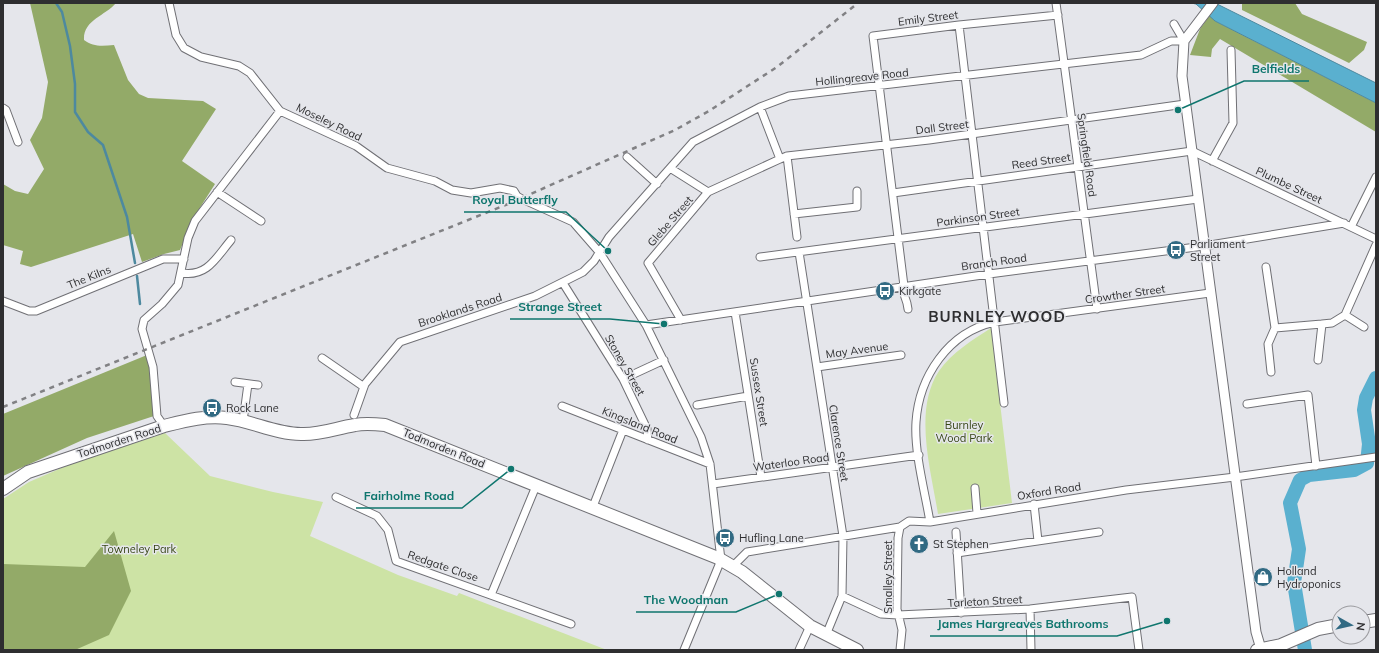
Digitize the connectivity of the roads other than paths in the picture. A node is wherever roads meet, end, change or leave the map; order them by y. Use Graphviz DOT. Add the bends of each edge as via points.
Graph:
graph roads {
  1 [pos="169,3"];
  2 [pos="1056,3"];
  3 [pos="1213,3"];
  4 [pos="1058,15"];
  5 [pos="1174,24"];
  6 [pos="959,25"];
  7 [pos="1184,40"];
  8 [pos="1231,50"];
  9 [pos="1064,64"];
  10 [pos="965,76"];
  11 [pos="881,86"];
  12 [pos="1185,104"];
  13 [pos="760,107"];
  14 [pos="3,108"];
  15 [pos="280,111"];
  16 [pos="1072,120"];
  17 [pos="972,134"];
  18 [pos="18,142"];
  19 [pos="888,144"];
  20 [pos="1192,151"];
  21 [pos="783,157"];
  22 [pos="627,158"];
  23 [pos="1212,161"];
  24 [pos="670,168"];
  25 [pos="1078,168"];
  26 [pos="1376,177"];
  27 [pos="978,181"];
  28 [pos="656,184"];
  29 [pos="857,191"];
  30 [pos="217,192"];
  31 [pos="708,192"];
  32 [pos="893,193"];
  33 [pos="1198,198"];
  34 [pos="794,214"];
  35 [pos="1084,214"];
  36 [pos="261,222"];
  37 [pos="1344,223"];
  38 [pos="983,228"];
  39 [pos="1351,228"];
  40 [pos="796,237"];
  41 [pos="1376,238"];
  42 [pos="899,239"];
  43 [pos="231,240"];
  44 [pos="1376,245"];
  45 [pos="1204,246"];
  46 [pos="800,252"];
  47 [pos="600,253"];
  48 [pos="760,257"];
  49 [pos="184,259"];
  50 [pos="1090,261"];
  51 [pos="1266,267"];
  52 [pos="182,273"];
  53 [pos="989,274"];
  54 [pos="563,283"];
  55 [pos="903,286"];
  56 [pos="1210,293"];
  57 [pos="3,301"];
  58 [pos="807,301"];
  59 [pos="908,309"];
  60 [pos="1097,309"];
  61 [pos="735,312"];
  62 [pos="1346,314"];
  63 [pos="681,320"];
  64 [pos="994,322"];
  65 [pos="1322,324"];
  66 [pos="646,325"];
  67 [pos="1364,326"];
  68 [pos="1275,328"];
  69 [pos="901,355"];
  70 [pos="322,358"];
  71 [pos="664,360"];
  72 [pos="1318,360"];
  73 [pos="817,367"];
  74 [pos="1271,372"];
  75 [pos="623,379"];
  76 [pos="235,382"];
  77 [pos="248,384"];
  78 [pos="258,385"];
  79 [pos="364,387"];
  80 [pos="748,396"];
  81 [pos="1004,403"];
  82 [pos="1247,404"];
  83 [pos="697,405"];
  84 [pos="562,406"];
  85 [pos="354,415"];
  86 [pos="243,421"];
  87 [pos="164,426"];
  88 [pos="623,430"];
  89 [pos="648,440"];
  90 [pos="919,455"];
  91 [pos="1376,456"];
  92 [pos="710,464"];
  93 [pos="1316,466"];
  94 [pos="832,467"];
  95 [pos="761,477"];
  96 [pos="1235,477"];
  97 [pos="713,484"];
  98 [pos="536,486"];
  99 [pos="974,488"];
  100 [pos="3,489"];
  101 [pos="336,497"];
  102 [pos="1034,504"];
  103 [pos="592,509"];
  104 [pos="977,513"];
  105 [pos="930,522"];
  106 [pos="900,527"];
  107 [pos="956,532"];
  108 [pos="1099,532"];
  109 [pos="843,536"];
  110 [pos="1038,542"];
  111 [pos="957,553"];
  112 [pos="721,560"];
  113 [pos="733,566"];
  114 [pos="491,594"];
  115 [pos="842,596"];
  116 [pos="1030,609"];
  117 [pos="961,613"];
  118 [pos="898,615"];
  119 [pos="572,624"];
  120 [pos="810,626"];
  121 [pos="1331,626"];
  122 [pos="826,635"];
  123 [pos="1259,649"];
  124 [pos="684,650"];
  125 [pos="799,650"];
  126 [pos="857,650"];
  127 [pos="900,650"];
  128 [pos="1031,650"];
  129 [pos="1139,650"];
  1 -- 15 [label="street, Moseley Road" via="176,35 184,48 201,57 239,66 250,73"];
  2 -- 4 [label="street, Springfield Road"];
  3 -- 7 [label="street"];
  4 -- 6 [label="street, Emily Street"];
  4 -- 9 [label="street, Springfield Road"];
  5 -- 7 [label="street"];
  6 -- 10 [label="street"];
  6 -- 11 [label="street, Emily Street" via="873,36"];
  7 -- 9 [label="street, Hollingreave Road" via="1171,40 1141,55"];
  7 -- 12 [label="street" via="1182,76"];
  8 -- 23 [label="street" via="1233,123"];
  9 -- 10 [label="street, Hollingreave Road"];
  9 -- 16 [label="street, Springfield Road"];
  10 -- 11 [label="street, Hollingreave Road"];
  10 -- 17 [label="street"];
  11 -- 13 [label="street, Hollingreave Road" via="789,96"];
  11 -- 19 [label="street"];
  12 -- 16 [label="street, Dall Street"];
  12 -- 20 [label="street"];
  13 -- 21 [label="street"];
  13 -- 24 [label="street, Hollingreave Road" via="693,142"];
  14 -- 18 [label="street"];
  15 -- 30 [label="street"];
  15 -- 47 [label="street, Moseley Road" via="356,146 387,168 435,181 452,190 471,193 500,188 514,191 516,196 573,222"];
  16 -- 17 [label="street, Dall Street"];
  16 -- 25 [label="street, Springfield Road"];
  17 -- 19 [label="street, Dall Street"];
  17 -- 27 [label="street"];
  19 -- 21 [label="street, Dall Street"];
  19 -- 32 [label="street"];
  20 -- 23 [label="street, Plumbe Street"];
  20 -- 25 [label="street, Reed Street"];
  20 -- 33 [label="street"];
  21 -- 31 [label="street, Dall Street"];
  21 -- 34 [label="street"];
  22 -- 28 [label="street"];
  23 -- 37 [label="street, Plumbe Street"];
  24 -- 28 [label="street, Hollingreave Road"];
  24 -- 31 [label="street"];
  25 -- 27 [label="street, Reed Street"];
  25 -- 35 [label="street, Springfield Road"];
  26 -- 39 [label="street"];
  27 -- 32 [label="street, Reed Street"];
  27 -- 38 [label="street"];
  28 -- 47 [label="street, Hollingreave Road" via="609,237"];
  29 -- 34 [label="street" via="857,207"];
  30 -- 36 [label="street"];
  30 -- 49 [label="street" via="195,221"];
  31 -- 63 [label="street, Glebe Street" via="648,263"];
  32 -- 42 [label="street"];
  33 -- 35 [label="street, Parkinson Street"];
  33 -- 45 [label="street"];
  34 -- 40 [label="street"];
  35 -- 38 [label="street, Parkinson Street"];
  35 -- 50 [label="street, Springfield Road"];
  37 -- 39 [label="street, Plumbe Street"];
  37 -- 45 [label="street, Branch Road"];
  38 -- 42 [label="street, Parkinson Street"];
  38 -- 53 [label="street"];
  39 -- 41 [label="street, Plumbe Street"];
  42 -- 46 [label="street, Parkinson Street"];
  42 -- 55 [label="street"];
  43 -- 52 [label="street" via="206,269 193,275"];
  44 -- 62 [label="street"];
  45 -- 50 [label="street, Branch Road"];
  45 -- 56 [label="street"];
  46 -- 48 [label="street, Parkinson Street"];
  46 -- 58 [label="street, Clarence Street"];
  47 -- 54 [label="street, Brooklands Road" via="583,272"];
  47 -- 66 [label="street"];
  49 -- 52 [label="street"];
  49 -- 57 [label="street, The Kilns" via="163,259 36,311 29,311"];
  50 -- 53 [label="street, Branch Road"];
  50 -- 60 [label="street, Springfield Road"];
  51 -- 68 [label="street"];
  52 -- 87 [label="street" via="176,290 144,320 142,329 153,367 157,416"];
  53 -- 55 [label="street, Branch Road"];
  53 -- 64 [label="street"];
  54 -- 75 [label="street, Stoney Street"];
  54 -- 79 [label="street, Brooklands Road" via="515,304 400,342"];
  55 -- 58 [label="street, Branch Road"];
  55 -- 59 [label="street"];
  56 -- 60 [label="street, Crowther Street"];
  56 -- 96 [label="street"];
  58 -- 61 [label="street, Branch Road"];
  58 -- 73 [label="street, Clarence Street"];
  60 -- 64 [label="street, Crowther Street"];
  61 -- 63 [label="street, Branch Road"];
  61 -- 80 [label="street, Sussex Street"];
  62 -- 65 [label="street" via="1332,323"];
  62 -- 67 [label="street"];
  63 -- 66 [label="street, Branch Road"];
  64 -- 81 [label="street"];
  64 -- 90 [label="street, Crowther Street" via="982,325 955,340 930,371 920,398 916,423"];
  65 -- 68 [label="street"];
  65 -- 72 [label="street"];
  66 -- 71 [label="street"];
  68 -- 74 [label="street" via="1268,344"];
  69 -- 73 [label="street, May Avenue"];
  70 -- 79 [label="street"];
  71 -- 75 [label="street"];
  71 -- 92 [label="street" via="701,437"];
  73 -- 94 [label="street, Clarence Street"];
  75 -- 89 [label="street, Stoney Street" via="647,429"];
  76 -- 77 [label="street"];
  77 -- 78 [label="street"];
  77 -- 86 [label="street"];
  79 -- 85 [label="street, Brooklands Road"];
  80 -- 83 [label="street"];
  80 -- 95 [label="street, Sussex Street"];
  82 -- 93 [label="street" via="1308,396"];
  84 -- 88 [label="street, Kingsland Road"];
  86 -- 87 [label="highway, Todmorden Road" via="211,417"];
  86 -- 98 [label="highway, Todmorden Road" via="299,434 317,434 354,425 385,425"];
  87 -- 100 [label="highway, Todmorden Road" via="28,472"];
  88 -- 89 [label="street, Kingsland Road"];
  88 -- 103 [label="street"];
  89 -- 92 [label="street, Kingsland Road"];
  90 -- 94 [label="street, Waterloo Road"];
  90 -- 105 [label="street, Crowther Street"];
  91 -- 93 [label="street, Oxford Road"];
  92 -- 97 [label="street"];
  93 -- 96 [label="street, Oxford Road"];
  94 -- 95 [label="street, Waterloo Road"];
  94 -- 109 [label="street, Clarence Street"];
  95 -- 97 [label="street, Waterloo Road"];
  96 -- 102 [label="street, Oxford Road"];
  96 -- 123 [label="street"];
  97 -- 112 [label="street"];
  98 -- 103 [label="highway, Todmorden Road"];
  98 -- 114 [label="street"];
  99 -- 104 [label="street"];
  101 -- 114 [label="street, Redgate Close" via="377,516 388,530 396,561"];
  102 -- 104 [label="street, Oxford Road"];
  102 -- 110 [label="street"];
  103 -- 112 [label="highway, Todmorden Road"];
  104 -- 105 [label="street, Oxford Road"];
  105 -- 106 [label="street, Oxford Road" via="909,521"];
  106 -- 109 [label="street, Oxford Road"];
  106 -- 118 [label="street, Smalley Street"];
  107 -- 111 [label="street"];
  108 -- 110 [label="street"];
  109 -- 113 [label="street, Oxford Road" via="747,552"];
  109 -- 115 [label="street, Clarence Street"];
  110 -- 111 [label="street"];
  111 -- 117 [label="street"];
  112 -- 113 [label="highway, Todmorden Road"];
  112 -- 124 [label="street"];
  113 -- 120 [label="highway, Todmorden Road"];
  114 -- 119 [label="street, Redgate Close"];
  115 -- 118 [label="street, Tarleton Street" via="881,614"];
  115 -- 122 [label="street, Clarence Street"];
  116 -- 117 [label="street, Tarleton Street"];
  116 -- 128 [label="street"];
  116 -- 129 [label="street, Tarleton Street" via="1132,597"];
  117 -- 118 [label="street, Tarleton Street"];
  118 -- 127 [label="street, Smalley Street" via="902,630"];
  120 -- 122 [label="highway, Todmorden Road"];
  120 -- 125 [label="street"];
  121 -- 123 [label="highway" via="1281,645"];
  122 -- 126 [label="highway, Todmorden Road"];
}
